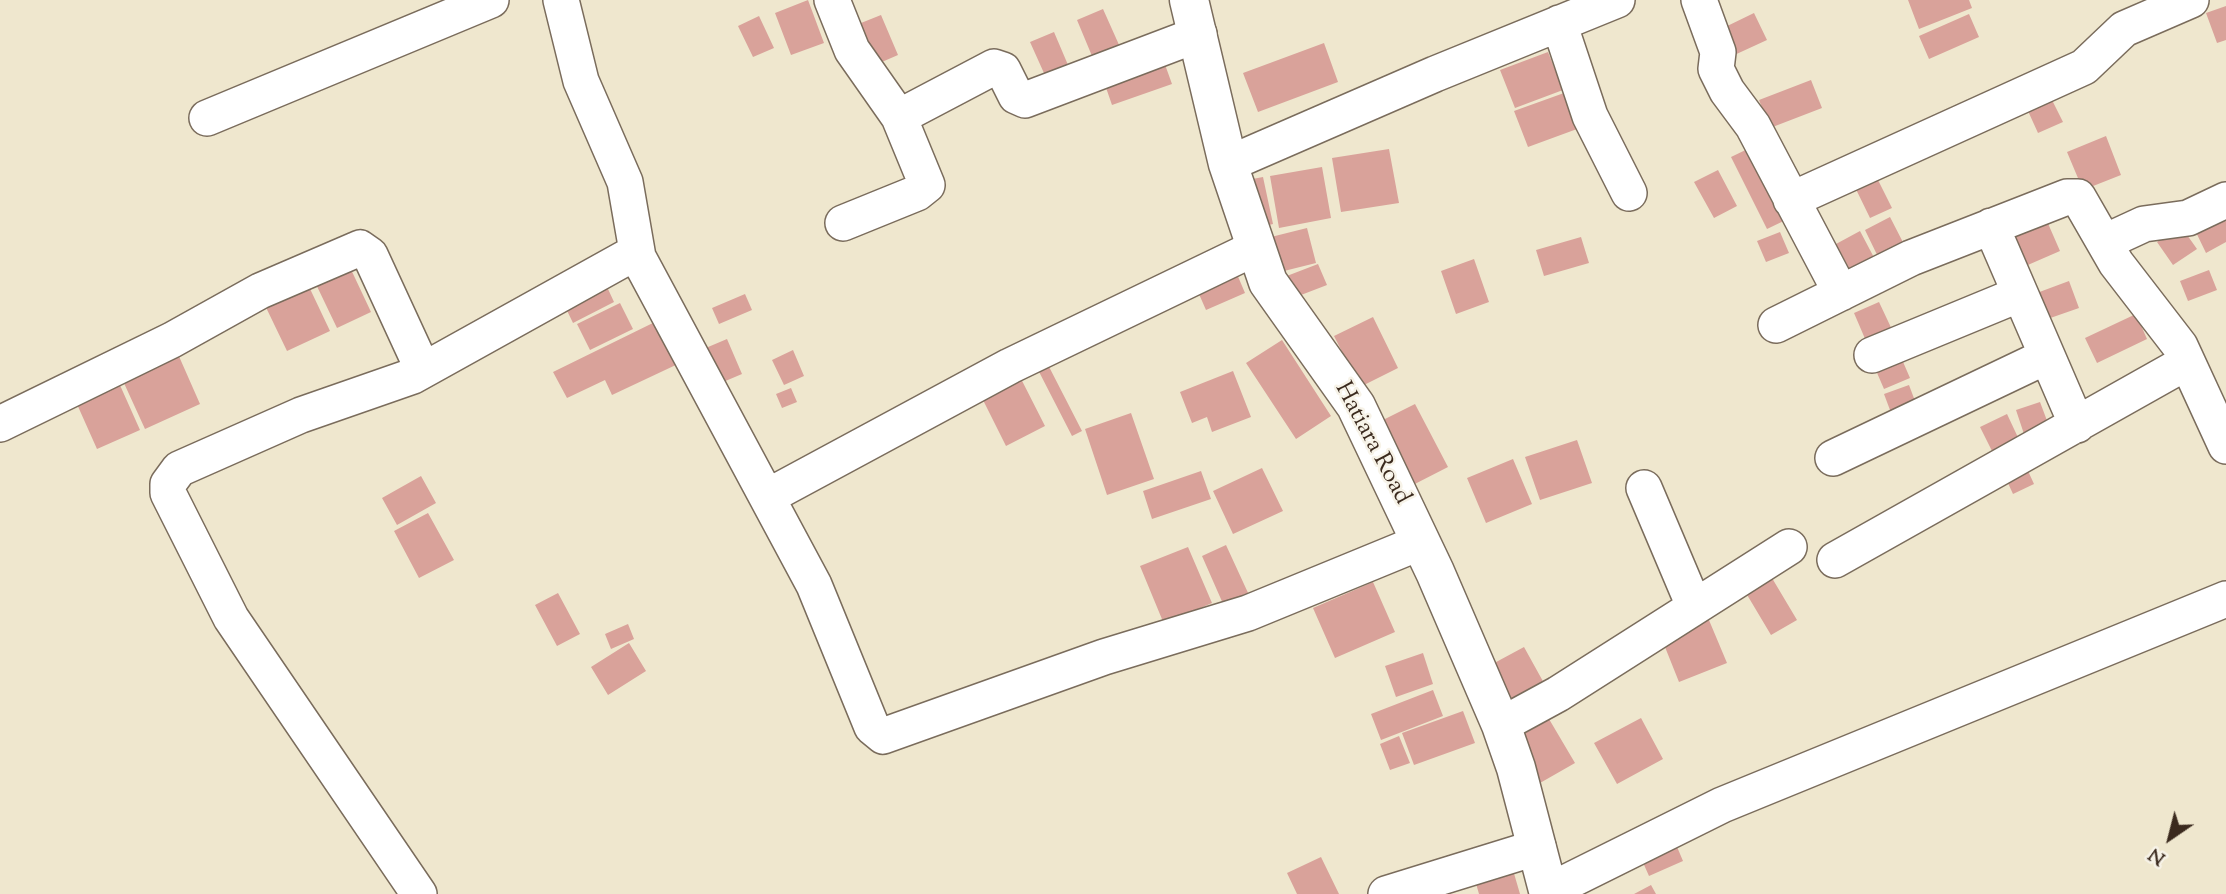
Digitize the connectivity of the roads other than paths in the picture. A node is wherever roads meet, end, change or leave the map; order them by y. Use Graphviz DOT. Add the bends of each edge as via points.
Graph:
graph roads {
  1 [pos="491,0"];
  2 [pos="561,0"];
  3 [pos="832,0"];
  4 [pos="1617,0"];
  5 [pos="1699,0"];
  6 [pos="2191,0"];
  7 [pos="1194,17"];
  8 [pos="1559,23"];
  9 [pos="899,117"];
  10 [pos="207,118"];
  11 [pos="1227,164"];
  12 [pos="1629,193"];
  13 [pos="1791,200"];
  14 [pos="2226,201"];
  15 [pos="843,223"];
  16 [pos="1991,226"];
  17 [pos="2105,242"];
  18 [pos="1255,248"];
  19 [pos="638,257"];
  20 [pos="1840,293"];
  21 [pos="2020,294"];
  22 [pos="1776,325"];
  23 [pos="1872,355"];
  24 [pos="2047,356"];
  25 [pos="2188,362"];
  26 [pos="424,370"];
  27 [pos="0,424"];
  28 [pos="2077,425"];
  29 [pos="2226,446"];
  30 [pos="1833,457"];
  31 [pos="1644,488"];
  32 [pos="766,497"];
  33 [pos="1421,542"];
  34 [pos="1789,547"];
  35 [pos="1835,560"];
  36 [pos="2226,599"];
  37 [pos="1694,606"];
  38 [pos="1501,725"];
  39 [pos="1538,847"];
  40 [pos="1549,893"];
  41 [pos="419,894"];
  42 [pos="1386,894"];
  1 -- 10 [label="street"];
  2 -- 19 [label="street" via="581,81 625,182"];
  3 -- 9 [label="street" via="852,50"];
  4 -- 8 [label="street"];
  5 -- 13 [label="street" via="1718,51 1716,69 1753,126"];
  6 -- 13 [label="street" via="2124,29 2084,67"];
  7 -- 9 [label="street" via="1025,100 1016,96 1003,70 994,66"];
  7 -- 11 [label="street, Hatiara Road"];
  8 -- 11 [label="street"];
  8 -- 12 [label="street" via="1590,116"];
  9 -- 15 [label="street" via="927,185"];
  11 -- 18 [label="street, Hatiara Road"];
  13 -- 20 [label="street"];
  14 -- 17 [label="street" via="2182,220 2144,224"];
  16 -- 17 [label="street" via="2073,196 2082,200"];
  16 -- 20 [label="street"];
  16 -- 21 [label="street"];
  17 -- 25 [label="street"];
  18 -- 32 [label="street" via="1010,366"];
  18 -- 33 [label="street, Hatiara Road" via="1281,303 1356,406"];
  19 -- 26 [label="street" via="629,256"];
  19 -- 32 [label="street"];
  20 -- 22 [label="street"];
  21 -- 23 [label="street"];
  21 -- 24 [label="street"];
  24 -- 28 [label="street"];
  24 -- 30 [label="street"];
  25 -- 28 [label="street"];
  25 -- 29 [label="street"];
  26 -- 27 [label="street" via="370,255 360,248 260,292"];
  26 -- 41 [label="street" via="277,425 179,469 168,484 168,493 231,618"];
  28 -- 35 [label="street"];
  31 -- 37 [label="street"];
  32 -- 33 [label="street" via="824,607 872,727 883,736 1120,651 1248,613"];
  33 -- 38 [label="street, Hatiara Road"];
  34 -- 37 [label="street"];
  36 -- 40 [label="street" via="1722,805"];
  37 -- 38 [label="street" via="1558,695"];
  38 -- 39 [label="street, Hatiara Road"];
  39 -- 40 [label="street, Hatiara Road"];
  39 -- 42 [label="street"];
}
